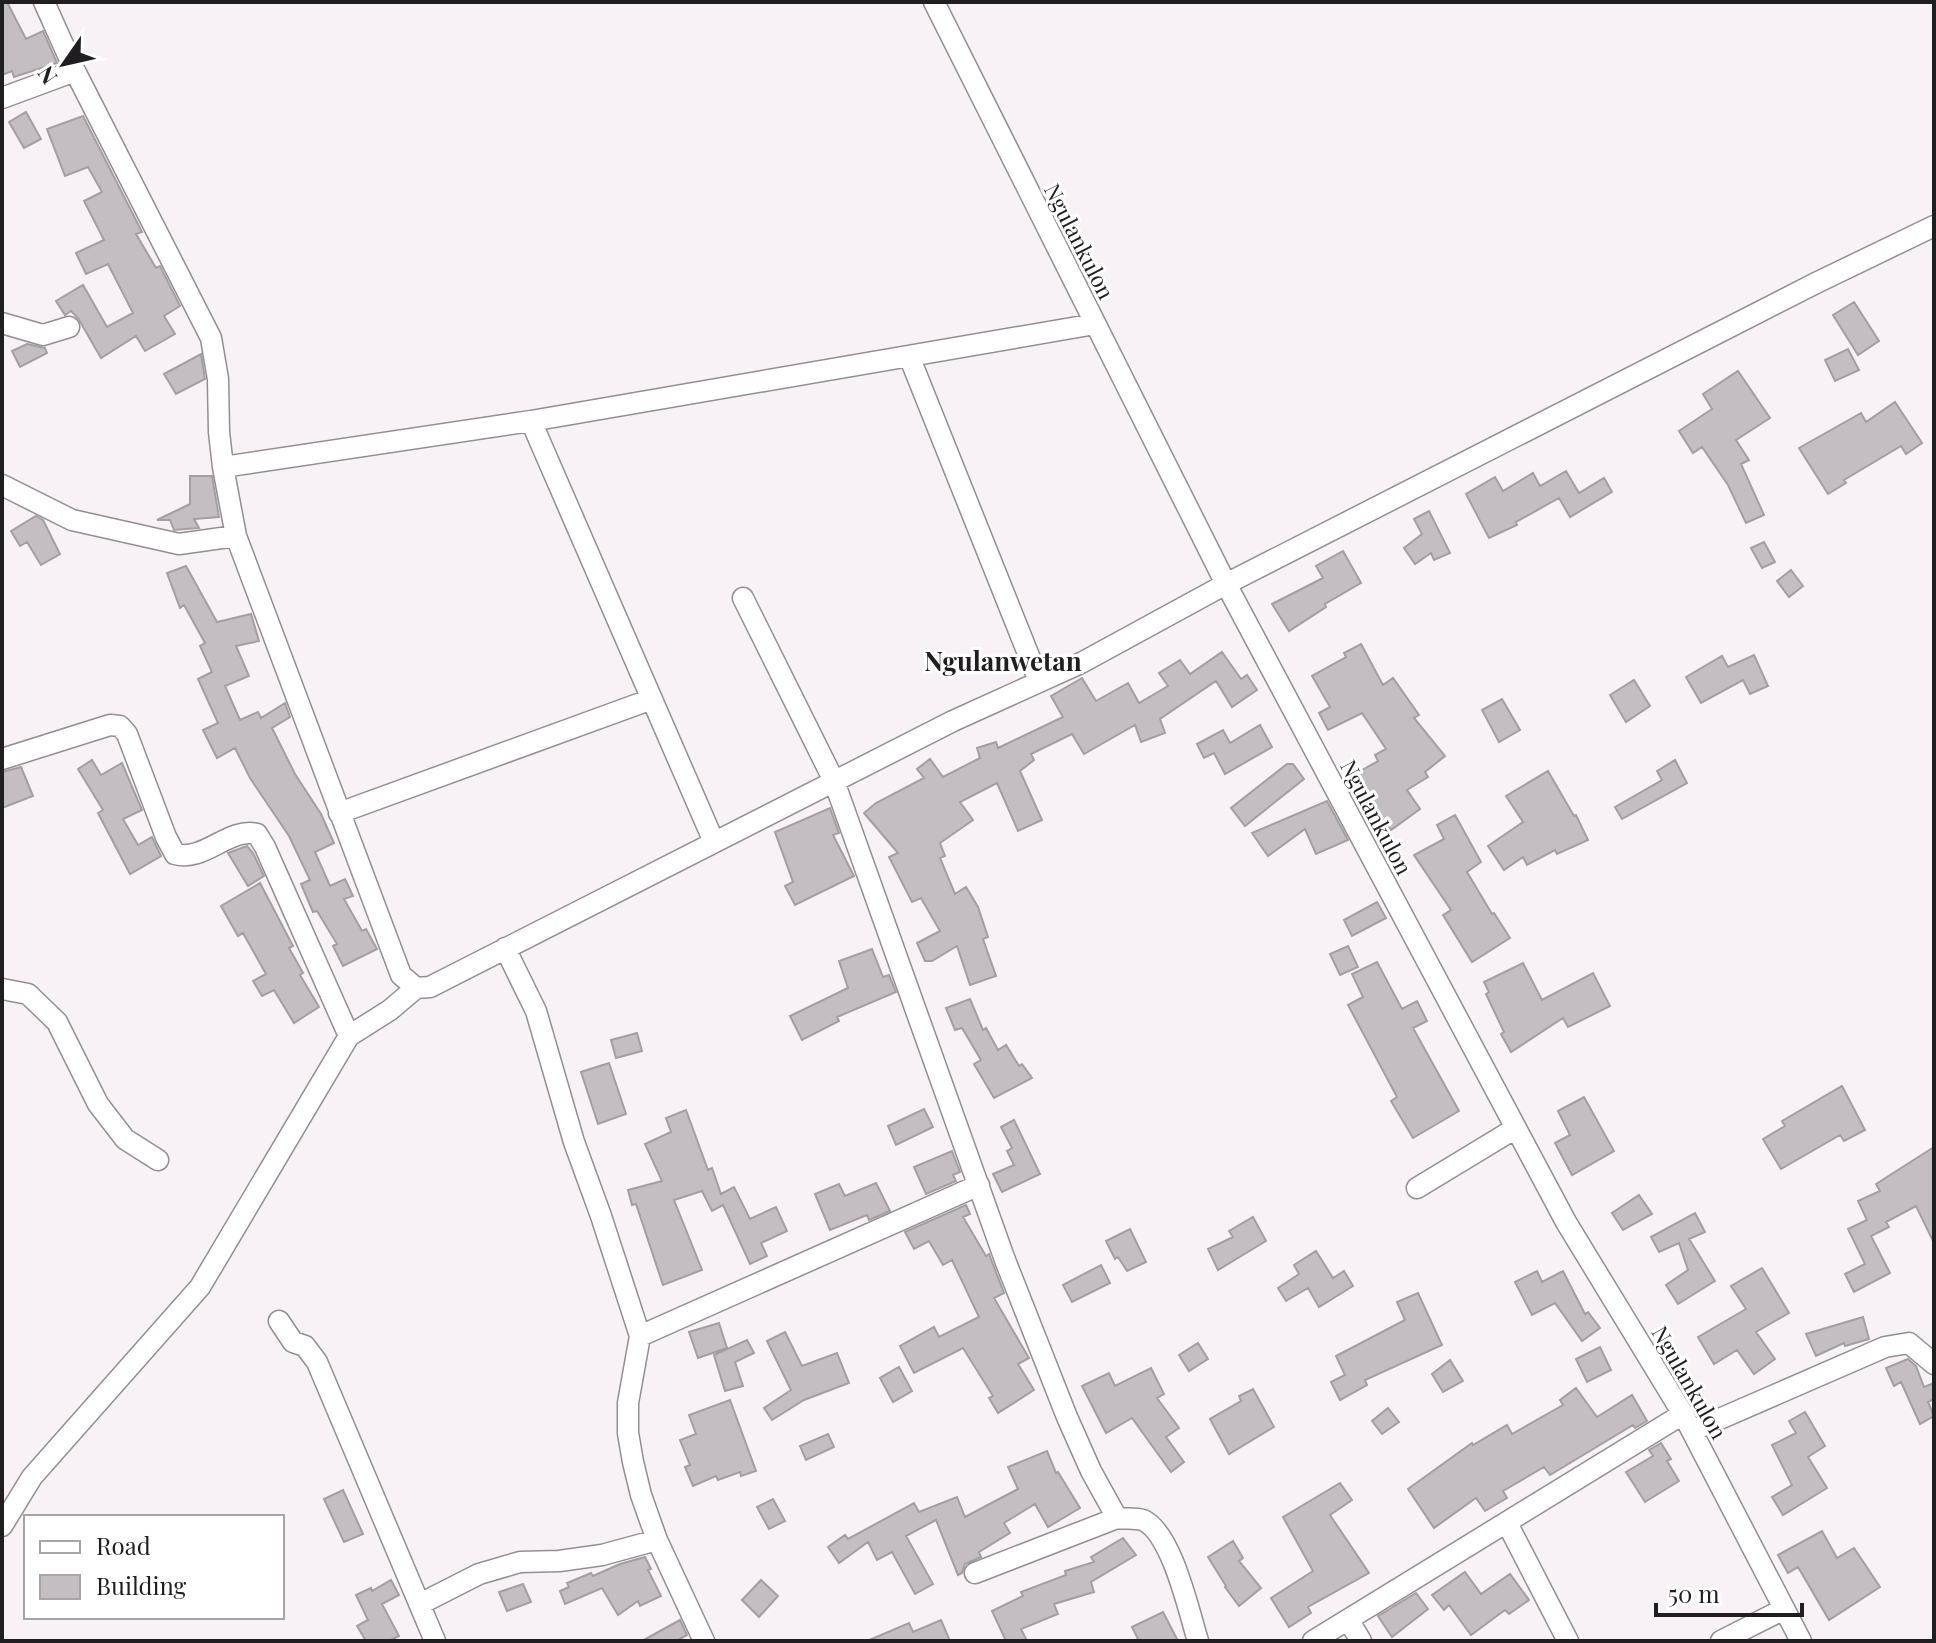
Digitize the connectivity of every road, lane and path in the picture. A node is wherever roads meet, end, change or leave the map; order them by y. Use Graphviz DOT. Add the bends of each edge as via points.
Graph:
graph roads {
  1 [pos="44,2"];
  2 [pos="934,2"];
  3 [pos="75,71"];
  4 [pos="2,98"];
  5 [pos="1934,226"];
  6 [pos="2,323"];
  7 [pos="1095,324"];
  8 [pos="69,327"];
  9 [pos="909,356"];
  10 [pos="531,421"];
  11 [pos="223,467"];
  12 [pos="2,485"];
  13 [pos="236,536"];
  14 [pos="1226,584"];
  15 [pos="743,598"];
  16 [pos="1039,681"];
  17 [pos="652,699"];
  18 [pos="2,759"];
  19 [pos="834,781"];
  20 [pos="339,813"];
  21 [pos="714,842"];
  22 [pos="505,948"];
  23 [pos="416,988"];
  24 [pos="2,989"];
  25 [pos="349,1036"];
  26 [pos="1516,1128"];
  27 [pos="158,1160"];
  28 [pos="979,1185"];
  29 [pos="1417,1188"];
  30 [pos="279,1321"];
  31 [pos="640,1336"];
  32 [pos="1934,1364"];
  33 [pos="1688,1422"];
  34 [pos="1117,1518"];
  35 [pos="1507,1523"];
  36 [pos="2,1526"];
  37 [pos="657,1540"];
  38 [pos="975,1573"];
  39 [pos="420,1604"];
  40 [pos="1784,1609"];
  41 [pos="1349,1621"];
  42 [pos="435,1641"];
  43 [pos="704,1641"];
  44 [pos="1198,1641"];
  45 [pos="1313,1641"];
  46 [pos="1361,1641"];
  47 [pos="1568,1641"];
  48 [pos="1721,1641"];
  49 [pos="1801,1641"];
  1 -- 3 [label="street"];
  2 -- 7 [label="street, Ngulankulon"];
  3 -- 4 [label="street"];
  3 -- 11 [label="street" via="211,338"];
  5 -- 14 [label="street"];
  6 -- 8 [label="street" via="43,335"];
  7 -- 9 [label="street"];
  7 -- 14 [label="street, Ngulankulon"];
  9 -- 10 [label="street"];
  9 -- 16 [label="street"];
  10 -- 11 [label="street"];
  10 -- 17 [label="street"];
  11 -- 13 [label="street"];
  12 -- 13 [label="street" via="72,520 179,544"];
  13 -- 20 [label="street"];
  14 -- 16 [label="street"];
  14 -- 26 [label="street, Ngulankulon"];
  15 -- 19 [label="street"];
  16 -- 19 [label="street"];
  17 -- 20 [label="street"];
  17 -- 21 [label="street"];
  18 -- 25 [label="street" via="120,726 175,854 196,854 246,832 257,834"];
  19 -- 21 [label="street"];
  19 -- 28 [label="street"];
  20 -- 23 [label="street" via="401,975"];
  21 -- 22 [label="street"];
  22 -- 23 [label="street" via="430,987"];
  22 -- 31 [label="street" via="536,1011"];
  23 -- 25 [label="street"];
  24 -- 27 [label="street" via="28,994 57,1022 98,1104 125,1139"];
  25 -- 36 [label="street" via="200,1287 32,1477"];
  26 -- 29 [label="street"];
  26 -- 33 [label="street, Ngulankulon" via="1566,1222"];
  28 -- 31 [label="street"];
  28 -- 34 [label="street" via="1067,1417"];
  30 -- 39 [label="street" via="293,1342 305,1346 317,1362"];
  31 -- 37 [label="street" via="628,1433"];
  32 -- 33 [label="street" via="1909,1343 1885,1347"];
  33 -- 35 [label="street"];
  33 -- 40 [label="street, Ngulankulon"];
  34 -- 38 [label="street"];
  34 -- 44 [label="street" via="1142,1520 1160,1533"];
  35 -- 41 [label="street"];
  35 -- 47 [label="street"];
  37 -- 39 [label="street" via="602,1555 520,1562 479,1574"];
  37 -- 43 [label="street"];
  39 -- 42 [label="street"];
  40 -- 48 [label="street"];
  40 -- 49 [label="street, Ngulankulon"];
  41 -- 45 [label="street"];
  41 -- 46 [label="street"];
}
